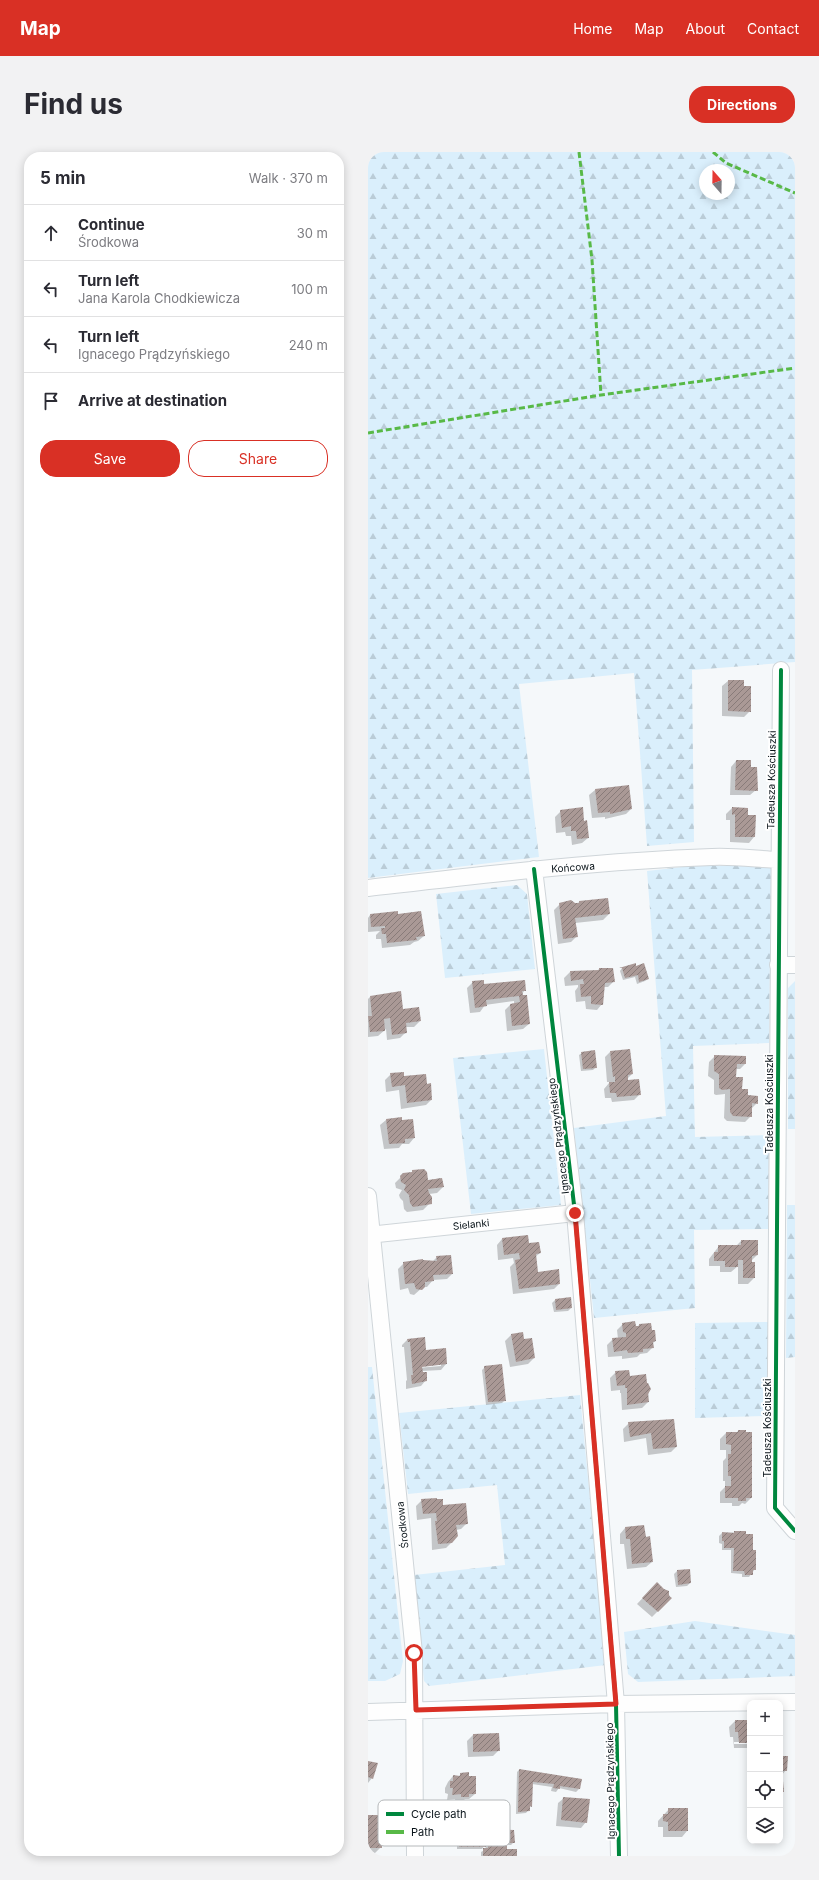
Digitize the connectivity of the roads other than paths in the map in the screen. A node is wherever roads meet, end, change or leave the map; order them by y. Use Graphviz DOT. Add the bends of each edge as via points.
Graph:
graph roads {
  1 [pos="781,670"];
  2 [pos="778,860"];
  3 [pos="534,869"];
  4 [pos="368,888"];
  5 [pos="778,965"];
  6 [pos="795,965"];
  7 [pos="368,1196"];
  8 [pos="575,1213"];
  9 [pos="370,1234"];
  10 [pos="795,1531"];
  11 [pos="795,1702"];
  12 [pos="616,1704"];
  13 [pos="416,1710"];
  14 [pos="368,1712"];
  15 [pos="415,1800"];
  16 [pos="415,1846"];
  17 [pos="415,1856"];
  18 [pos="619,1856"];
  1 -- 2 [label="street, Tadeusza Kościuszki"];
  2 -- 3 [label="street, Końcowa" via="713,857"];
  2 -- 5 [label="street, Tadeusza Kościuszki"];
  3 -- 4 [label="street, Końcowa"];
  3 -- 8 [label="street, Ignacego Prądzyńskiego"];
  5 -- 6 [label="street"];
  5 -- 10 [label="street, Tadeusza Kościuszki" via="774,1508"];
  7 -- 9 [label="street, Środkowa"];
  8 -- 9 [label="street, Sielanki"];
  8 -- 12 [label="street, Ignacego Prądzyńskiego"];
  9 -- 13 [label="street, Środkowa" via="414,1653"];
  11 -- 12 [label="street"];
  12 -- 13 [label="street"];
  12 -- 18 [label="street, Ignacego Prądzyńskiego"];
  13 -- 14 [label="street"];
  13 -- 15 [label="street, Środkowa"];
  16 -- 17 [label="street, Środkowa"];
}
